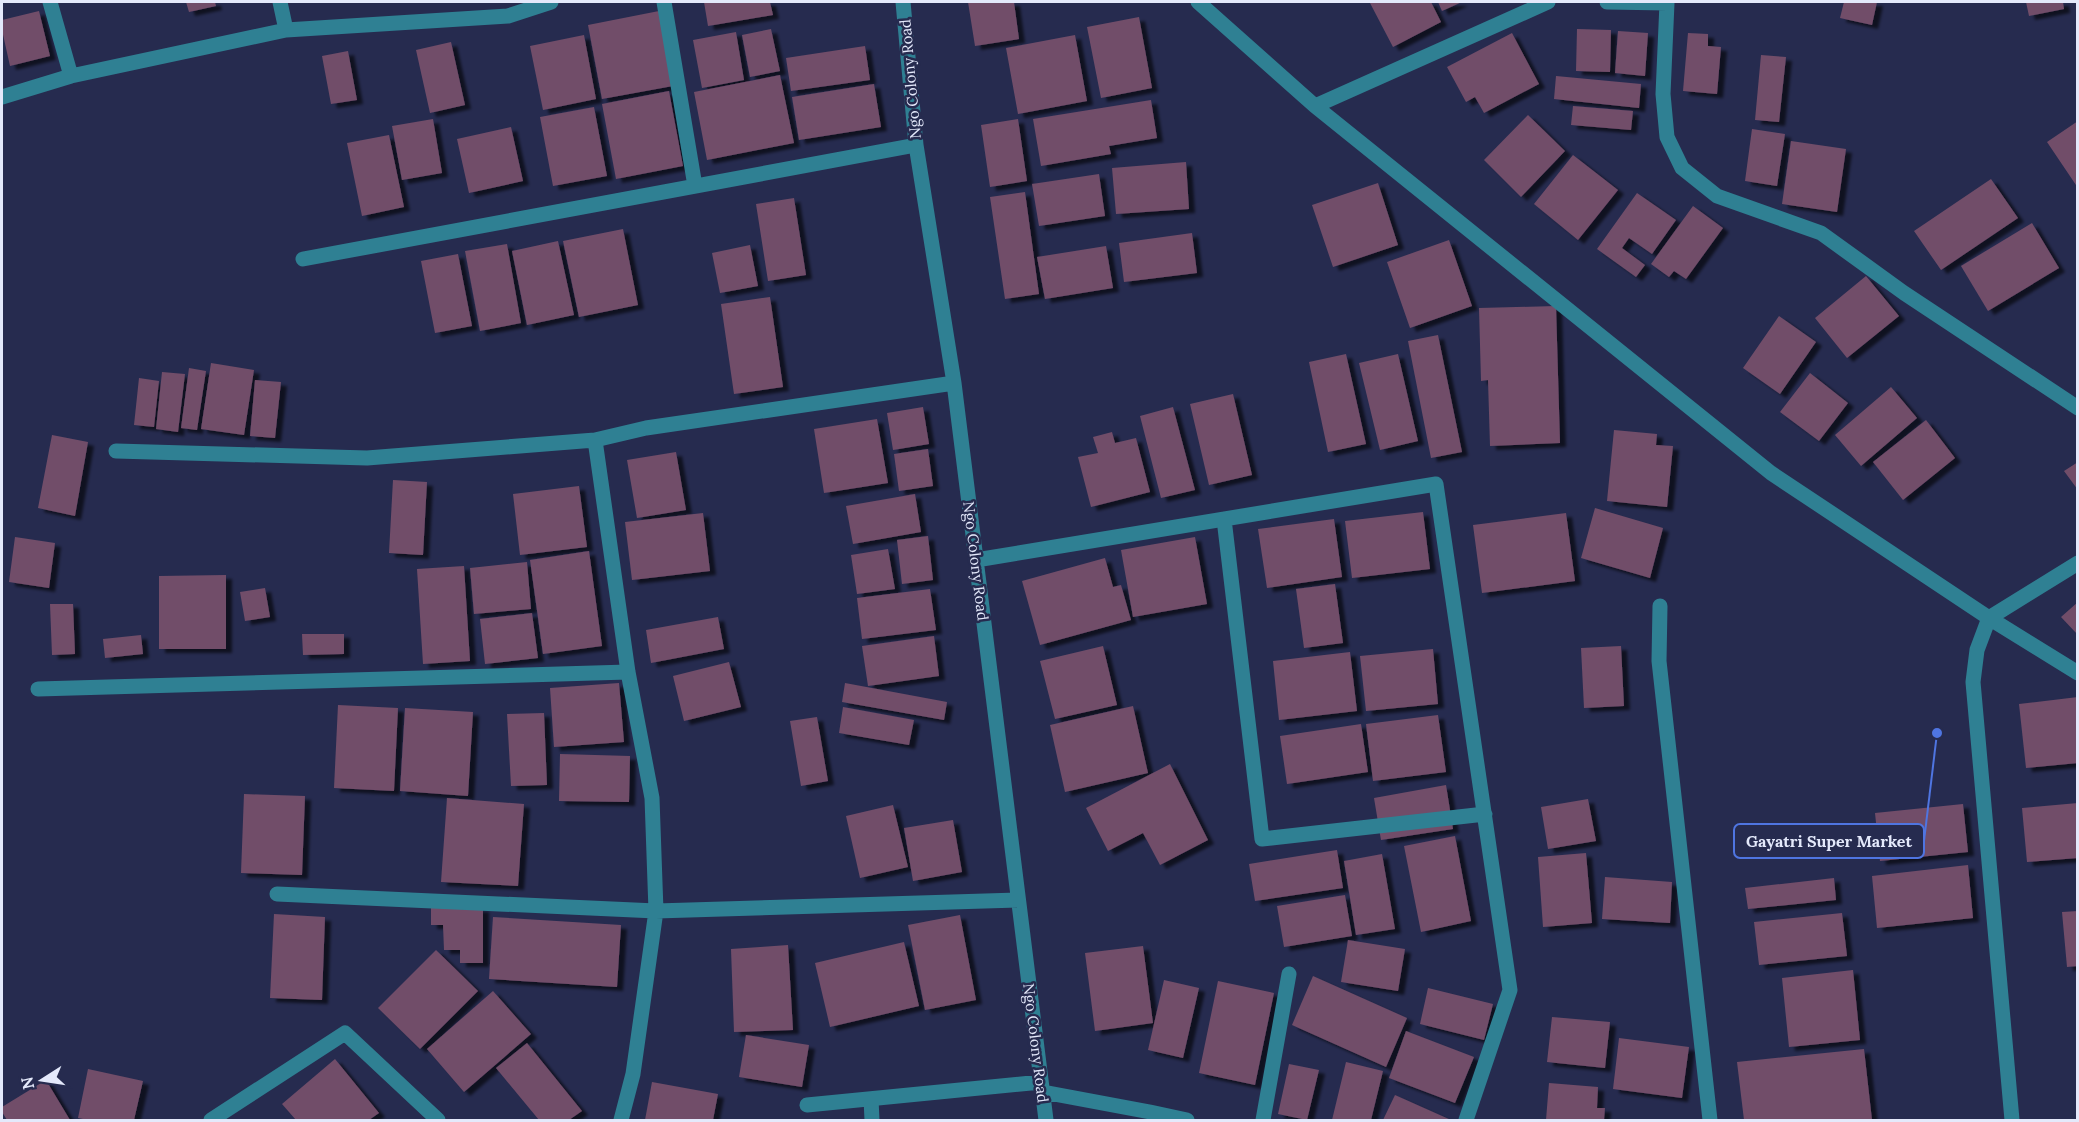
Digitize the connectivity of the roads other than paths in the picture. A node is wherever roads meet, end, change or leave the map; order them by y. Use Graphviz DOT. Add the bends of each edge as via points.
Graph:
graph roads {
  1 [pos="50,2"];
  2 [pos="280,2"];
  3 [pos="664,2"];
  4 [pos="903,2"];
  5 [pos="1198,2"];
  6 [pos="1548,2"];
  7 [pos="1607,2"];
  8 [pos="544,3"];
  9 [pos="286,30"];
  10 [pos="71,76"];
  11 [pos="2,97"];
  12 [pos="1315,106"];
  13 [pos="916,145"];
  14 [pos="694,186"];
  15 [pos="303,259"];
  16 [pos="954,383"];
  17 [pos="2078,408"];
  18 [pos="595,440"];
  19 [pos="117,451"];
  20 [pos="1224,519"];
  21 [pos="976,560"];
  22 [pos="2078,564"];
  23 [pos="1660,606"];
  24 [pos="1989,618"];
  25 [pos="628,672"];
  26 [pos="2078,674"];
  27 [pos="38,689"];
  28 [pos="1485,814"];
  29 [pos="277,894"];
  30 [pos="1018,900"];
  31 [pos="656,911"];
  32 [pos="1289,974"];
  33 [pos="1042,1087"];
  34 [pos="871,1099"];
  35 [pos="807,1105"];
  36 [pos="211,1120"];
  37 [pos="438,1120"];
  38 [pos="621,1120"];
  39 [pos="872,1120"];
  40 [pos="1046,1120"];
  41 [pos="1186,1120"];
  42 [pos="1263,1120"];
  43 [pos="1466,1120"];
  44 [pos="1710,1120"];
  45 [pos="2012,1120"];
  1 -- 10 [label="street"];
  2 -- 9 [label="street"];
  3 -- 14 [label="street"];
  4 -- 13 [label="street, Ngo Colony Road"];
  5 -- 12 [label="street"];
  6 -- 12 [label="street"];
  7 -- 17 [label="street" via="1667,3 1667,137 1682,168 1717,196 1821,233"];
  8 -- 9 [label="street" via="508,16"];
  9 -- 10 [label="street"];
  10 -- 11 [label="street"];
  12 -- 24 [label="street" via="1771,473"];
  13 -- 14 [label="street"];
  13 -- 16 [label="street, Ngo Colony Road"];
  14 -- 15 [label="street"];
  16 -- 18 [label="street" via="646,428"];
  16 -- 21 [label="street, Ngo Colony Road"];
  18 -- 19 [label="street" via="367,458"];
  18 -- 25 [label="street"];
  20 -- 21 [label="street"];
  20 -- 28 [label="street" via="1262,839"];
  20 -- 28 [label="street" via="1436,484"];
  21 -- 30 [label="street, Ngo Colony Road"];
  22 -- 24 [label="street"];
  23 -- 44 [label="street" via="1659,661"];
  24 -- 26 [label="street"];
  24 -- 45 [label="street" via="1977,650 1973,682"];
  25 -- 27 [label="street"];
  25 -- 31 [label="street" via="652,798"];
  28 -- 43 [label="street" via="1510,990"];
  29 -- 31 [label="street"];
  30 -- 31 [label="street"];
  30 -- 33 [label="street, Ngo Colony Road"];
  31 -- 38 [label="street" via="633,1074"];
  32 -- 42 [label="street"];
  33 -- 34 [label="street"];
  33 -- 40 [label="street, Ngo Colony Road"];
  33 -- 41 [label="street"];
  34 -- 35 [label="street"];
  34 -- 39 [label="street"];
  36 -- 37 [label="street" via="345,1033"];
}
